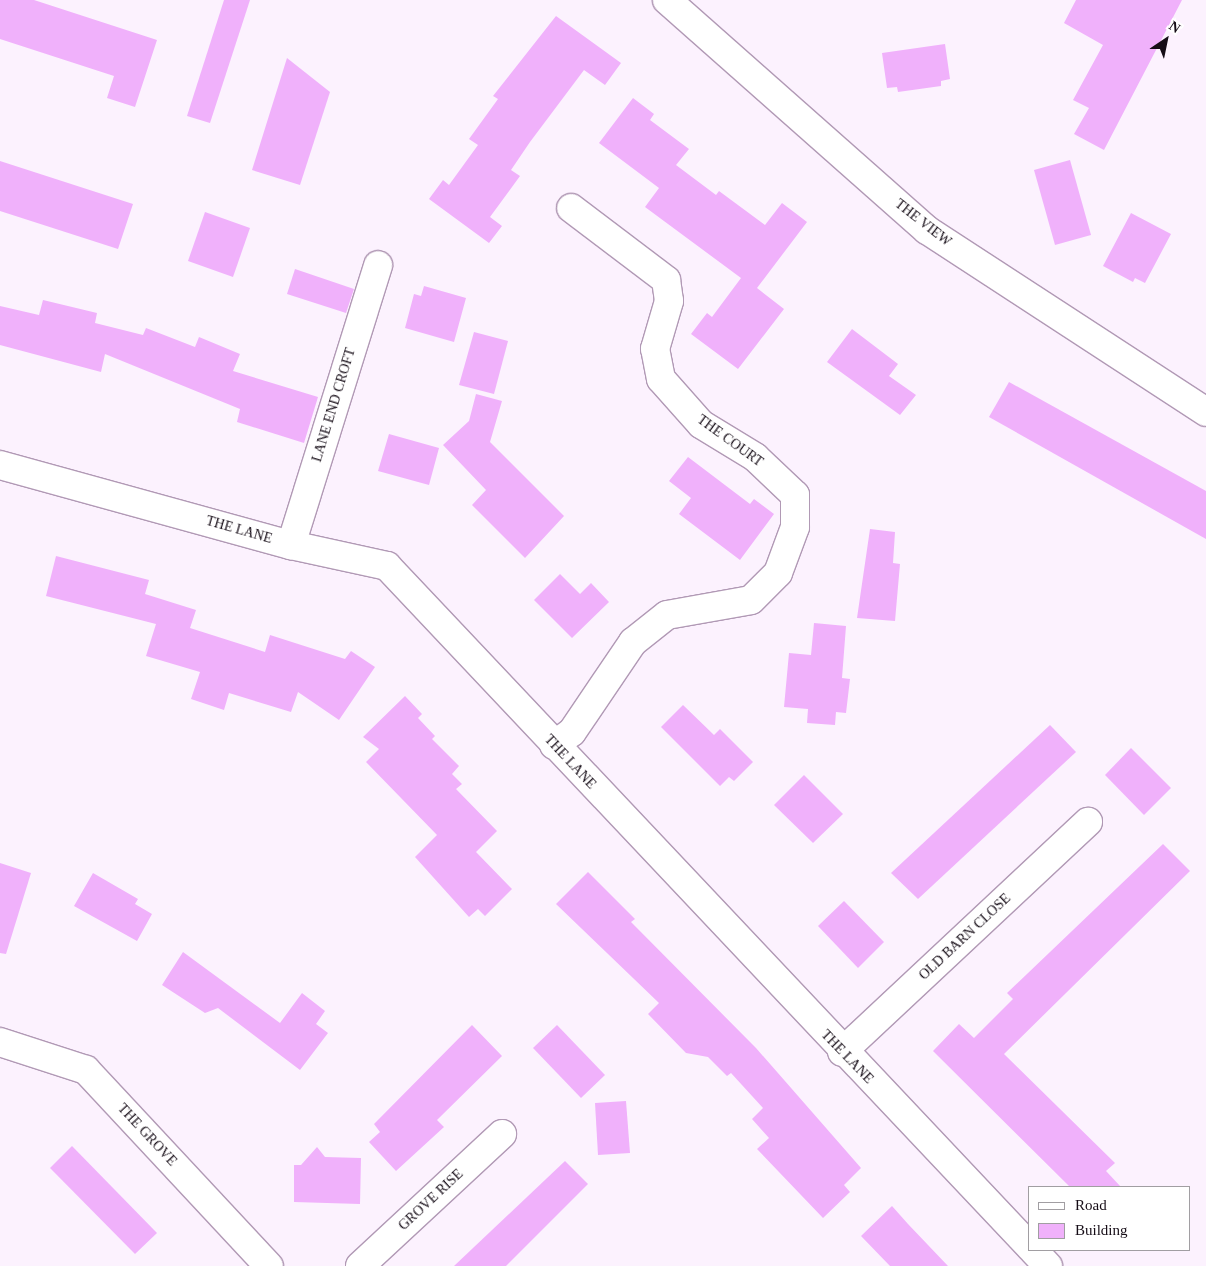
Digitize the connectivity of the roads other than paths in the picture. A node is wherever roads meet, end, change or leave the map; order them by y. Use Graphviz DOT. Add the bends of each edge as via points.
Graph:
graph roads {
  1 [pos="667,0"];
  2 [pos="571,208"];
  3 [pos="378,265"];
  4 [pos="1206,412"];
  5 [pos="0,465"];
  6 [pos="291,545"];
  7 [pos="554,746"];
  8 [pos="1088,822"];
  9 [pos="0,1042"];
  10 [pos="842,1052"];
  11 [pos="502,1134"];
  12 [pos="1028,1245"];
  13 [pos="1033,1251"];
  14 [pos="269,1266"];
  15 [pos="360,1266"];
  16 [pos="1048,1266"];
  1 -- 4 [label="street, THE VIEW" via="927,230"];
  2 -- 7 [label="street, THE COURT" via="666,280 669,301 655,349 661,379 701,424 755,456 794,495 795,527 778,573 751,600 667,615 633,642 572,732"];
  3 -- 6 [label="street, LANE END CROFT"];
  5 -- 6 [label="street, THE LANE"];
  6 -- 7 [label="street, THE LANE" via="387,566"];
  7 -- 10 [label="street, THE LANE"];
  8 -- 10 [label="street, OLD BARN CLOSE"];
  9 -- 14 [label="street, THE GROVE" via="86,1070"];
  10 -- 12 [label="street, THE LANE"];
  11 -- 15 [label="street, GROVE RISE"];
  13 -- 16 [label="street"];
}
